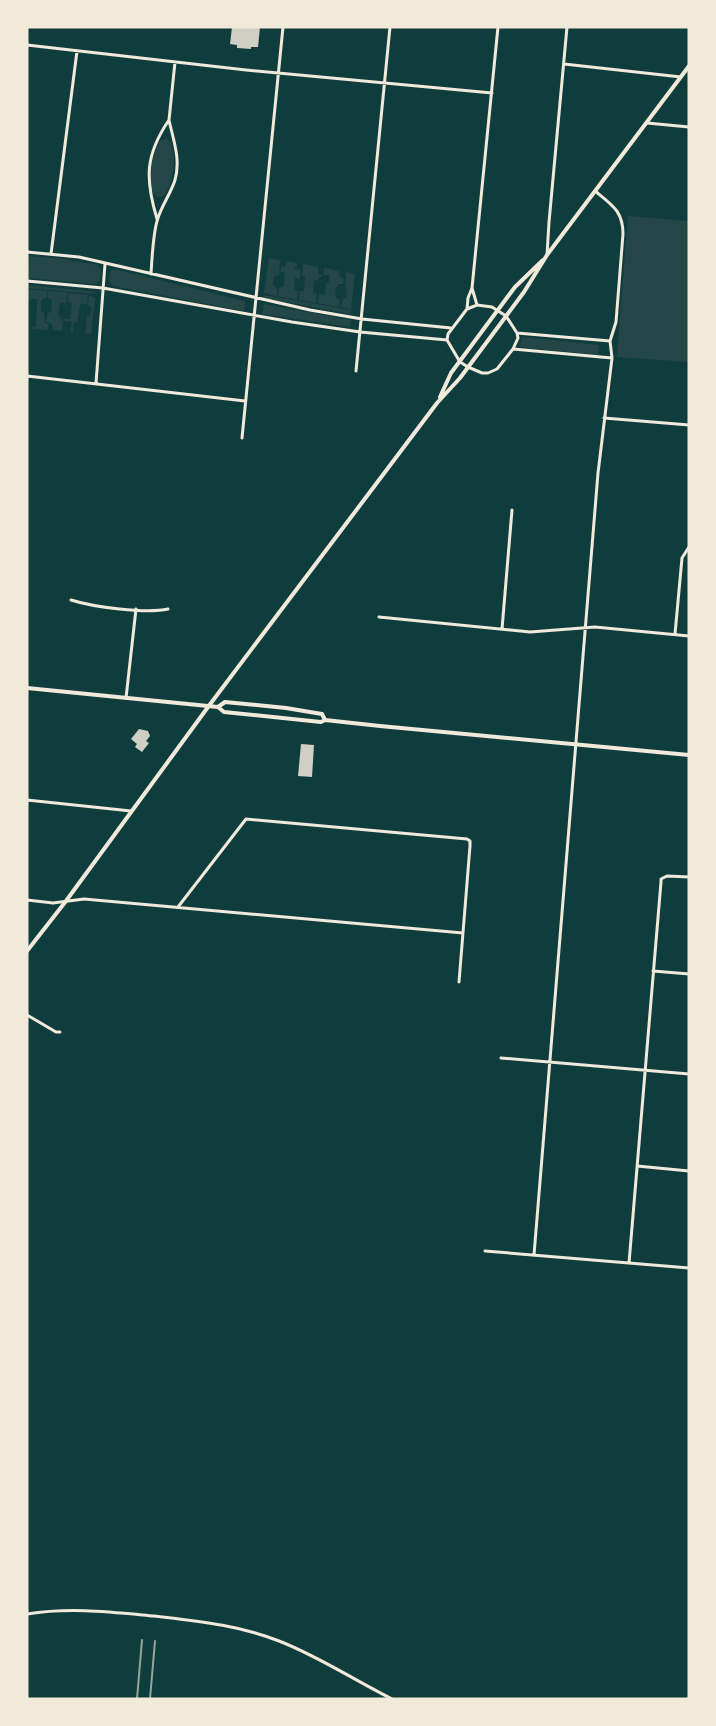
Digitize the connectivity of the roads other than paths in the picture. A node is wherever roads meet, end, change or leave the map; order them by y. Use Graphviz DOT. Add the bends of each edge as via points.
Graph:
graph roads {
  1 [pos="283,27"];
  2 [pos="390,27"];
  3 [pos="498,27"];
  4 [pos="567,27"];
  5 [pos="27,45"];
  6 [pos="77,51"];
  7 [pos="175,62"];
  8 [pos="564,64"];
  9 [pos="689,66"];
  10 [pos="279,73"];
  11 [pos="681,77"];
  12 [pos="385,83"];
  13 [pos="492,93"];
  14 [pos="169,120"];
  15 [pos="647,123"];
  16 [pos="689,126"];
  17 [pos="595,191"];
  18 [pos="157,219"];
  19 [pos="27,252"];
  20 [pos="51,254"];
  21 [pos="547,255"];
  22 [pos="105,264"];
  23 [pos="151,274"];
  24 [pos="27,282"];
  25 [pos="104,288"];
  26 [pos="472,288"];
  27 [pos="256,299"];
  28 [pos="477,305"];
  29 [pos="467,309"];
  30 [pos="498,310"];
  31 [pos="254,316"];
  32 [pos="506,316"];
  33 [pos="362,319"];
  34 [pos="451,328"];
  35 [pos="360,332"];
  36 [pos="517,333"];
  37 [pos="447,340"];
  38 [pos="610,341"];
  39 [pos="513,348"];
  40 [pos="612,358"];
  41 [pos="460,362"];
  42 [pos="468,367"];
  43 [pos="356,371"];
  44 [pos="27,376"];
  45 [pos="96,383"];
  46 [pos="246,401"];
  47 [pos="437,403"];
  48 [pos="604,418"];
  49 [pos="689,425"];
  50 [pos="242,438"];
  51 [pos="512,510"];
  52 [pos="689,547"];
  53 [pos="71,600"];
  54 [pos="136,609"];
  55 [pos="168,609"];
  56 [pos="379,617"];
  57 [pos="585,628"];
  58 [pos="502,629"];
  59 [pos="675,634"];
  60 [pos="689,636"];
  61 [pos="27,688"];
  62 [pos="126,698"];
  63 [pos="208,706"];
  64 [pos="218,707"];
  65 [pos="325,720"];
  66 [pos="575,744"];
  67 [pos="689,755"];
  68 [pos="27,800"];
  69 [pos="131,812"];
  70 [pos="689,877"];
  71 [pos="27,900"];
  72 [pos="66,901"];
  73 [pos="178,907"];
  74 [pos="463,933"];
  75 [pos="27,951"];
  76 [pos="653,971"];
  77 [pos="689,974"];
  78 [pos="459,982"];
  79 [pos="27,1015"];
  80 [pos="60,1032"];
  81 [pos="501,1058"];
  82 [pos="549,1062"];
  83 [pos="644,1070"];
  84 [pos="689,1074"];
  85 [pos="636,1166"];
  86 [pos="689,1171"];
  87 [pos="485,1251"];
  88 [pos="534,1255"];
  89 [pos="629,1263"];
  90 [pos="689,1268"];
  91 [pos="27,1614"];
  92 [pos="392,1699"];
  1 -- 10 [label="street"];
  2 -- 12 [label="street"];
  3 -- 13 [label="street"];
  4 -- 8 [label="street"];
  5 -- 6 [label="street"];
  6 -- 7 [label="street"];
  6 -- 20 [label="street"];
  7 -- 10 [label="street"];
  7 -- 14 [label="street"];
  8 -- 11 [label="street"];
  8 -- 21 [label="street"];
  9 -- 11 [label="main road"];
  10 -- 12 [label="street"];
  10 -- 27 [label="street"];
  11 -- 15 [label="main road"];
  12 -- 13 [label="street"];
  12 -- 33 [label="street"];
  13 -- 26 [label="street"];
  14 -- 18 [label="street" via="177,169"];
  14 -- 18 [label="street" via="155,142 149,166 149,189"];
  15 -- 16 [label="street"];
  15 -- 17 [label="main road"];
  17 -- 21 [label="main road"];
  17 -- 38 [label="street" via="620,214 623,224 616,322"];
  18 -- 23 [label="street"];
  19 -- 20 [label="street"];
  20 -- 22 [label="street"];
  21 -- 30 [label="main road"];
  21 -- 32 [label="main road"];
  22 -- 23 [label="street"];
  22 -- 25 [label="street"];
  23 -- 27 [label="street"];
  24 -- 25 [label="street"];
  25 -- 31 [label="street"];
  25 -- 45 [label="street"];
  26 -- 28 [label="street"];
  26 -- 29 [label="street"];
  27 -- 31 [label="street"];
  27 -- 33 [label="street"];
  28 -- 29 [label="street"];
  28 -- 30 [label="street"];
  29 -- 34 [label="street"];
  30 -- 32 [label="street"];
  30 -- 41 [label="main road"];
  31 -- 35 [label="street"];
  31 -- 46 [label="street"];
  32 -- 36 [label="street"];
  32 -- 42 [label="main road"];
  33 -- 34 [label="street"];
  33 -- 35 [label="street"];
  34 -- 37 [label="street"];
  35 -- 37 [label="street"];
  35 -- 43 [label="street"];
  36 -- 38 [label="street"];
  36 -- 39 [label="street"];
  37 -- 41 [label="street"];
  38 -- 40 [label="street"];
  39 -- 40 [label="street"];
  39 -- 42 [label="street" via="493,372 482,373"];
  40 -- 48 [label="street"];
  41 -- 42 [label="street"];
  41 -- 47 [label="main road"];
  42 -- 47 [label="main road"];
  44 -- 45 [label="street"];
  45 -- 46 [label="street"];
  46 -- 50 [label="street"];
  47 -- 63 [label="main road"];
  48 -- 49 [label="street"];
  48 -- 57 [label="street"];
  51 -- 58 [label="street"];
  52 -- 59 [label="street" via="682,558"];
  53 -- 54 [label="street"];
  54 -- 55 [label="street"];
  54 -- 62 [label="street"];
  56 -- 58 [label="street"];
  57 -- 58 [label="street" via="530,632"];
  57 -- 59 [label="street"];
  57 -- 66 [label="street"];
  59 -- 60 [label="street"];
  61 -- 62 [label="main road"];
  62 -- 63 [label="main road"];
  63 -- 64 [label="main road"];
  63 -- 69 [label="main road"];
  64 -- 65 [label="main road" via="224,712"];
  64 -- 65 [label="main road" via="225,702 286,708 322,714"];
  65 -- 66 [label="main road"];
  66 -- 67 [label="main road"];
  66 -- 82 [label="street"];
  68 -- 69 [label="street"];
  69 -- 72 [label="main road"];
  70 -- 76 [label="street" via="667,876 661,882"];
  71 -- 72 [label="street"];
  72 -- 73 [label="street"];
  72 -- 75 [label="main road"];
  73 -- 74 [label="street"];
  73 -- 74 [label="street" via="246,819 467,839 470,846"];
  74 -- 78 [label="street"];
  76 -- 77 [label="street"];
  76 -- 83 [label="street"];
  79 -- 80 [label="street"];
  81 -- 82 [label="street"];
  82 -- 83 [label="street"];
  82 -- 88 [label="street"];
  83 -- 84 [label="street"];
  83 -- 85 [label="street"];
  85 -- 86 [label="street"];
  85 -- 89 [label="street"];
  87 -- 88 [label="street"];
  88 -- 89 [label="street"];
  89 -- 90 [label="street"];
  91 -- 92 [label="street" via="94,1610 255,1632 304,1652"];
}
